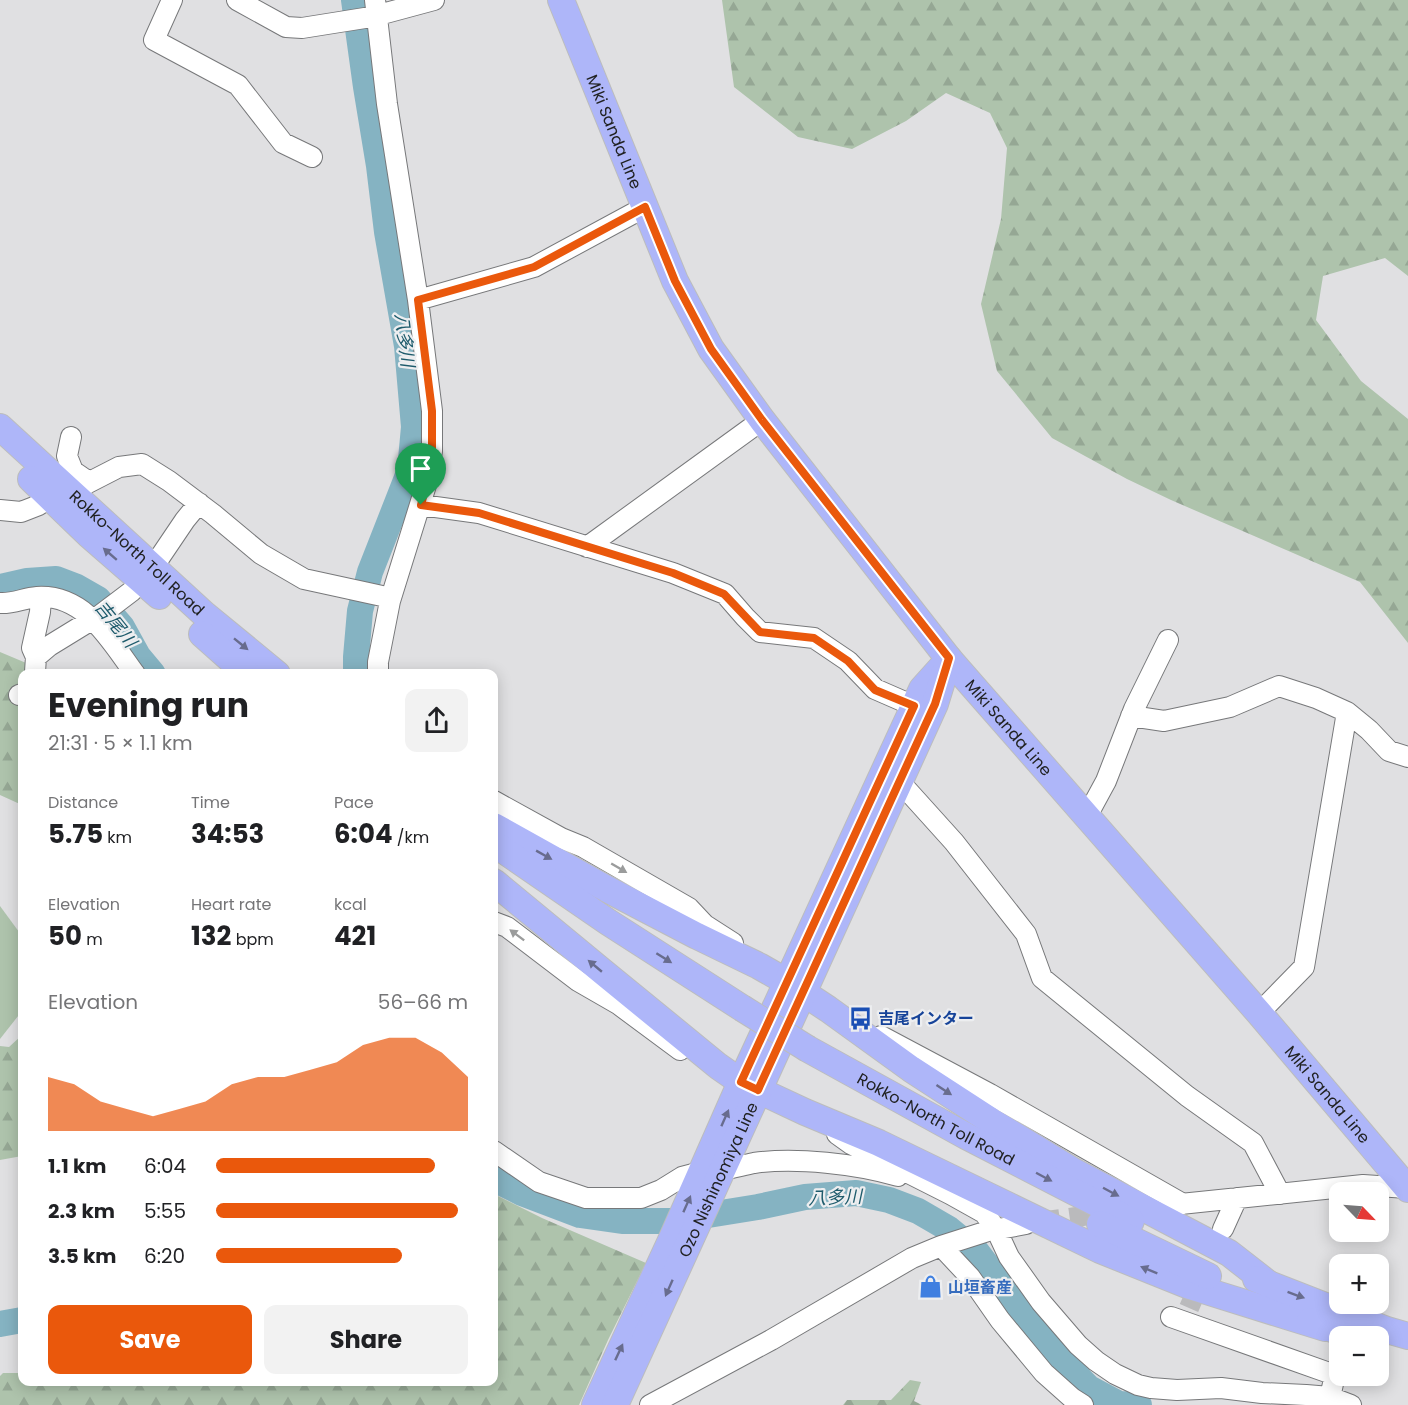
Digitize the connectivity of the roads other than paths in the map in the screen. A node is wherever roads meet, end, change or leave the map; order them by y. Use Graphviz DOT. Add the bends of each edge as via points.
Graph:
graph roads {
  1 [pos="172,0"];
  2 [pos="237,0"];
  3 [pos="434,0"];
  4 [pos="561,0"];
  5 [pos="375,11"];
  6 [pos="312,157"];
  7 [pos="645,207"];
  8 [pos="418,300"];
  9 [pos="762,420"];
  10 [pos="0,427"];
  11 [pos="71,437"];
  12 [pos="0,450"];
  13 [pos="199,503"];
  14 [pos="421,505"];
  15 [pos="39,506"];
  16 [pos="0,510"];
  17 [pos="587,547"];
  18 [pos="160,557"];
  19 [pos="41,597"];
  20 [pos="125,598"];
  21 [pos="386,598"];
  22 [pos="0,603"];
  23 [pos="96,617"];
  24 [pos="1168,640"];
  25 [pos="949,658"];
  26 [pos="36,665"];
  27 [pos="132,669"];
  28 [pos="241,669"];
  29 [pos="271,669"];
  30 [pos="378,669"];
  31 [pos="914,706"];
  32 [pos="1347,712"];
  33 [pos="1131,716"];
  34 [pos="1408,758"];
  35 [pos="899,781"];
  36 [pos="498,803"];
  37 [pos="1087,816"];
  38 [pos="498,828"];
  39 [pos="498,846"];
  40 [pos="498,866"];
  41 [pos="498,885"];
  42 [pos="498,924"];
  43 [pos="759,966"];
  44 [pos="795,987"];
  45 [pos="828,1009"];
  46 [pos="1259,1013"];
  47 [pos="738,1016"];
  48 [pos="804,1056"];
  49 [pos="749,1086"];
  50 [pos="805,1112"];
  51 [pos="498,1153"];
  52 [pos="714,1174"];
  53 [pos="1408,1188"];
  54 [pos="943,1191"];
  55 [pos="1280,1194"];
  56 [pos="1237,1198"];
  57 [pos="1183,1204"];
  58 [pos="1159,1206"];
  59 [pos="1026,1224"];
  60 [pos="1223,1229"];
  61 [pos="992,1230"];
  62 [pos="683,1235"];
  63 [pos="941,1246"];
  64 [pos="1270,1285"];
  65 [pos="1181,1316"];
  66 [pos="1325,1328"];
  67 [pos="1329,1329"];
  68 [pos="1408,1336"];
  69 [pos="1389,1348"];
  70 [pos="1408,1354"];
  71 [pos="1330,1397"];
  72 [pos="595,1405"];
  73 [pos="615,1405"];
  74 [pos="650,1405"];
  75 [pos="1083,1405"];
  76 [pos="1351,1405"];
  1 -- 6 [label="street" via="154,40 238,85 283,143"];
  2 -- 5 [label="street" via="286,27 341,21"];
  3 -- 5 [label="street"];
  4 -- 7 [label="main road, Miki Sanda Line"];
  5 -- 8 [label="street"];
  7 -- 8 [label="street" via="534,267"];
  7 -- 9 [label="main road, Miki Sanda Line" via="675,281 711,349"];
  8 -- 14 [label="street" via="432,411 432,451"];
  9 -- 17 [label="street"];
  9 -- 25 [label="main road, Miki Sanda Line"];
  10 -- 29 [label="main road, Rokko-North Toll Road, one-way" via="204,614"];
  11 -- 13 [label="street" via="67,456 84,485 119,467 142,464"];
  28 -- 12 [label="main road, Rokko-North Toll Road, one-way" via="89,536"];
  13 -- 18 [label="street"];
  13 -- 21 [label="street" via="261,554 304,579"];
  14 -- 17 [label="street" via="479,513"];
  14 -- 21 [label="street"];
  15 -- 16 [label="street" via="21,512"];
  17 -- 31 [label="street" via="673,573 724,594 760,632 814,638 848,661 875,690"];
  19 -- 22 [label="street"];
  19 -- 23 [label="street" via="65,600"];
  19 -- 26 [label="street" via="32,648"];
  20 -- 23 [label="street"];
  21 -- 30 [label="street"];
  23 -- 26 [label="street" via="49,646"];
  23 -- 27 [label="street"];
  24 -- 33 [label="street"];
  25 -- 31 [label="main road, Ozo Nishinomiya Line" via="922,689"];
  25 -- 35 [label="main road, Ozo Nishinomiya Line" via="935,704"];
  25 -- 37 [label="main road, Miki Sanda Line"];
  31 -- 44 [label="main road, Ozo Nishinomiya Line"];
  32 -- 33 [label="street" via="1280,686 1230,707 1164,721"];
  32 -- 34 [label="street" via="1389,751"];
  32 -- 46 [label="street" via="1304,968"];
  33 -- 37 [label="street" via="1106,781"];
  35 -- 44 [label="main road, Ozo Nishinomiya Line"];
  35 -- 55 [label="street" via="954,842 1026,934 1042,978 1187,1096 1253,1143"];
  36 -- 43 [label="street, one-way" via="688,908"];
  37 -- 46 [label="main road, Miki Sanda Line"];
  38 -- 43 [label="main road, one-way"];
  39 -- 47 [label="main road, Rokko-North Toll Road, one-way"];
  40 -- 47 [label="main road, Rokko-North Toll Road" via="613,946"];
  49 -- 41 [label="main road, one-way" via="718,1066"];
  49 -- 42 [label="street, one-way" via="700,1065"];
  43 -- 44 [label="main road"];
  44 -- 45 [label="main road"];
  44 -- 49 [label="main road, Ozo Nishinomiya Line"];
  45 -- 57 [label="street"];
  45 -- 64 [label="main road, one-way" via="991,1121 1075,1172 1229,1253"];
  46 -- 53 [label="main road, Miki Sanda Line"];
  47 -- 48 [label="main road, Rokko-North Toll Road, bridge"];
  48 -- 64 [label="main road, Rokko-North Toll Road, one-way" via="1190,1251"];
  48 -- 66 [label="main road, Rokko-North Toll Road" via="958,1152 1047,1199"];
  49 -- 50 [label="main road"];
  49 -- 52 [label="main road, Ozo Nishinomiya Line"];
  50 -- 54 [label="street" via="851,1144"];
  66 -- 50 [label="main road, one-way" via="1187,1285 1100,1250 879,1143"];
  51 -- 52 [label="street" via="539,1182 586,1198 641,1198 682,1177"];
  52 -- 54 [label="street" via="764,1163 831,1163 894,1175"];
  52 -- 62 [label="main road, Ozo Nishinomiya Line"];
  53 -- 55 [label="street" via="1363,1185"];
  54 -- 61 [label="street" via="984,1213"];
  55 -- 56 [label="street"];
  56 -- 57 [label="street"];
  56 -- 60 [label="street"];
  57 -- 58 [label="street"];
  59 -- 61 [label="street"];
  61 -- 63 [label="street"];
  61 -- 71 [label="street" via="1041,1302 1078,1345 1115,1374 1151,1388 1221,1388"];
  72 -- 62 [label="main road, Ozo Nishinomiya Line, one-way"];
  62 -- 73 [label="main road, Ozo Nishinomiya Line, one-way"];
  63 -- 74 [label="street" via="912,1258"];
  63 -- 75 [label="street" via="1044,1373"];
  64 -- 68 [label="main road, Rokko-North Toll Road, one-way"];
  65 -- 71 [label="street" via="1335,1374"];
  66 -- 67 [label="main road, Rokko-North Toll Road"];
  69 -- 70 [label="main road"];
  71 -- 76 [label="street"];
}
